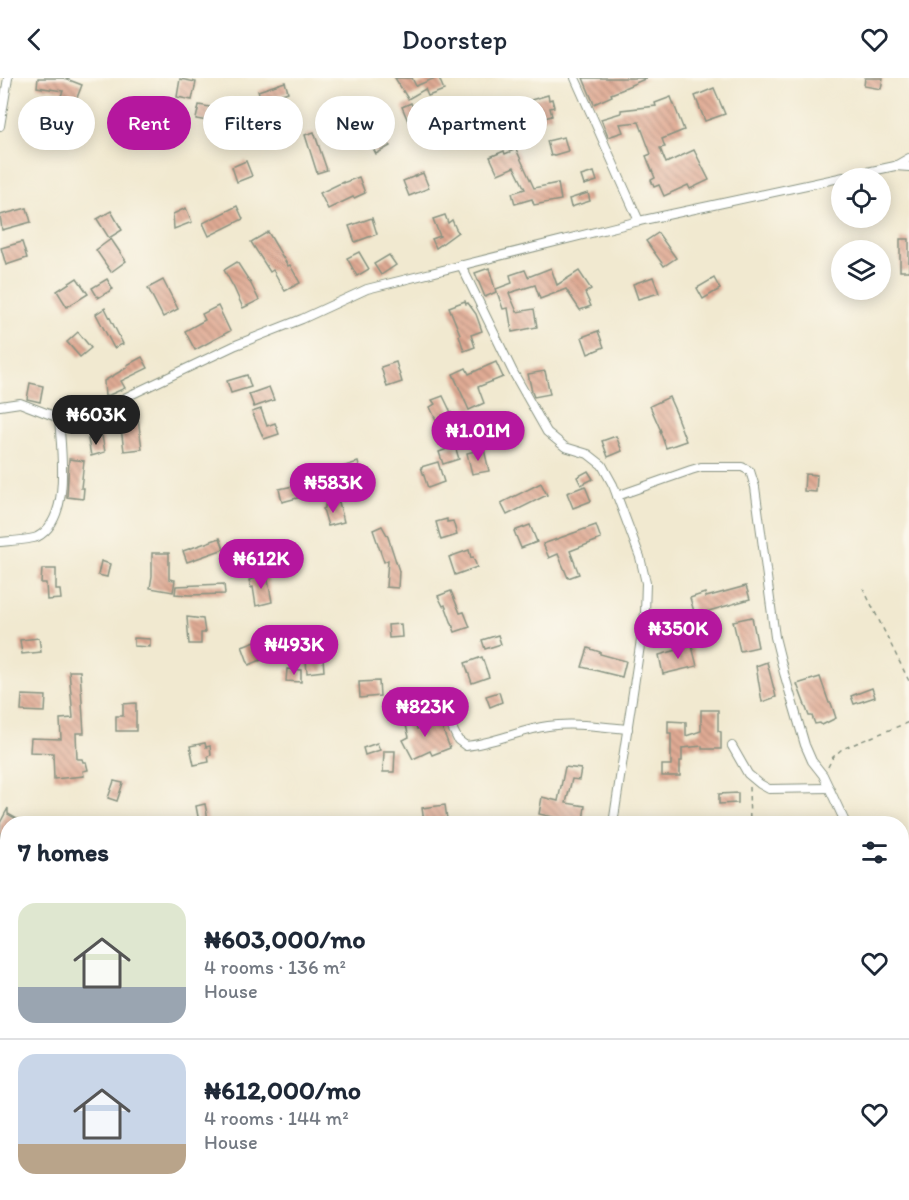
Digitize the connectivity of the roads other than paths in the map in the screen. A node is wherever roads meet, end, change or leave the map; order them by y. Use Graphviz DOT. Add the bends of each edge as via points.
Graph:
graph roads {
  1 [pos="8,78"];
  2 [pos="575,78"];
  3 [pos="0,126"];
  4 [pos="909,158"];
  5 [pos="895,166"];
  6 [pos="909,167"];
  7 [pos="639,221"];
  8 [pos="461,265"];
  9 [pos="0,406"];
  10 [pos="59,418"];
  11 [pos="617,496"];
  12 [pos="0,542"];
  13 [pos="442,707"];
  14 [pos="628,729"];
  15 [pos="732,746"];
  16 [pos="829,788"];
  17 [pos="614,816"];
  18 [pos="842,816"];
  1 -- 3 [label="street"];
  2 -- 7 [label="street"];
  4 -- 5 [label="street"];
  5 -- 6 [label="street"];
  5 -- 7 [label="street"];
  7 -- 8 [label="street"];
  8 -- 10 [label="street" via="367,289 236,345 80,419"];
  8 -- 11 [label="street" via="547,432 565,447 588,454 602,465"];
  9 -- 10 [label="street" via="20,403"];
  10 -- 12 [label="street" via="59,509 51,525 37,537"];
  11 -- 14 [label="street" via="646,583"];
  11 -- 16 [label="street" via="700,467 742,467 750,471 775,637 805,745"];
  13 -- 14 [label="street" via="458,740 466,746 550,726"];
  14 -- 17 [label="street"];
  15 -- 16 [label="street" via="748,774 769,789"];
  16 -- 18 [label="street"];
}
